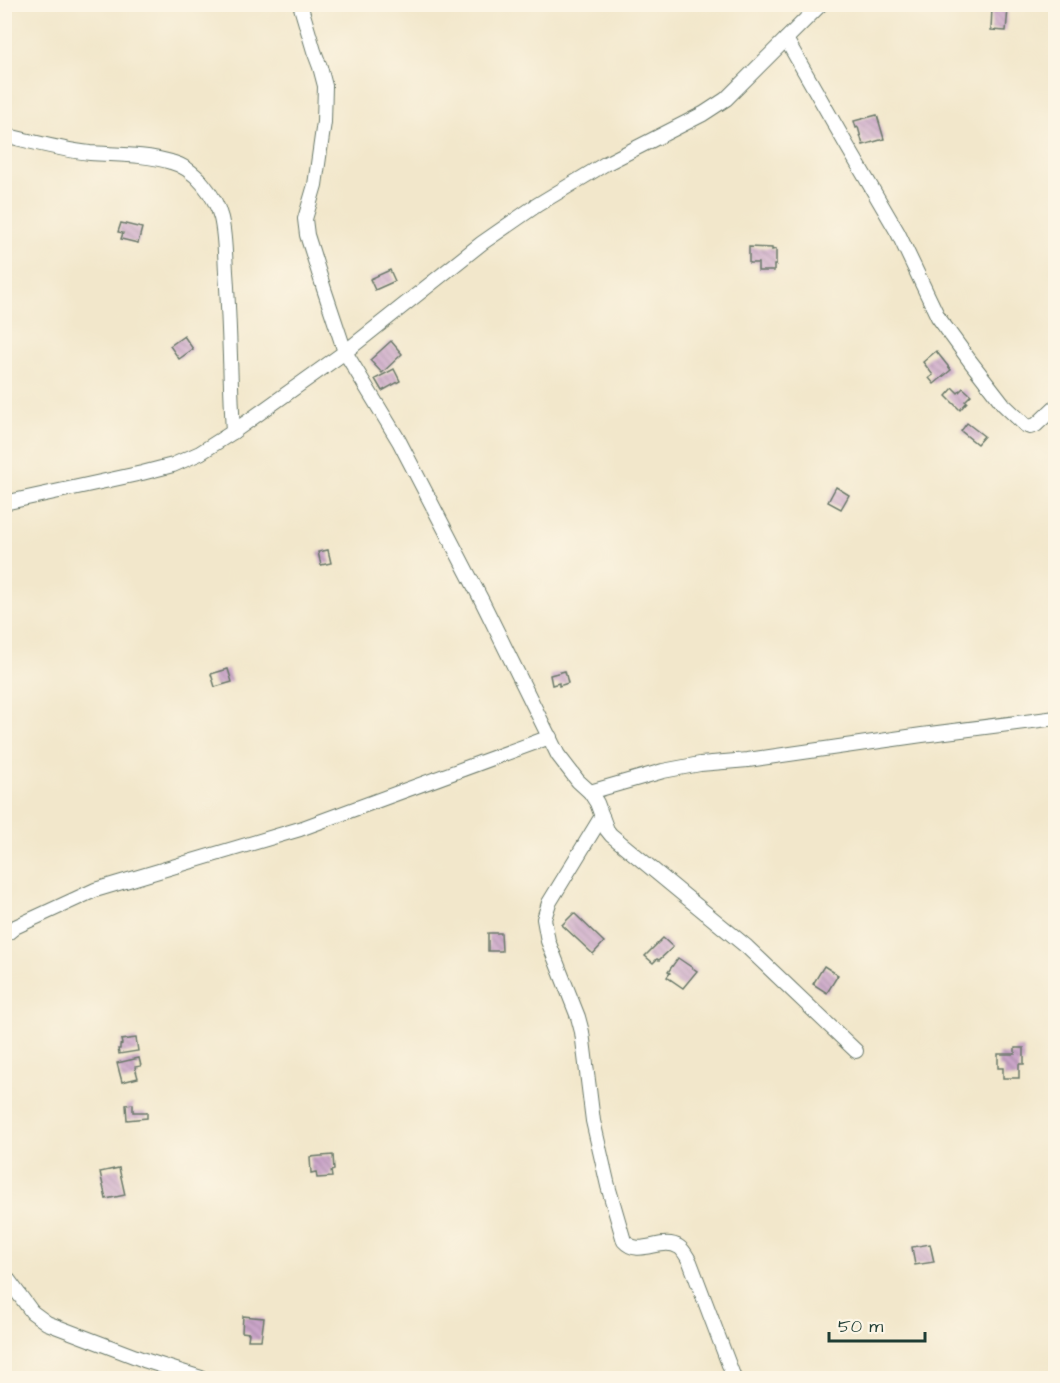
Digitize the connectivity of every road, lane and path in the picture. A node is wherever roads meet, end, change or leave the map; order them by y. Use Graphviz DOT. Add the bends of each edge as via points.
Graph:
graph roads {
  1 [pos="300,4"];
  2 [pos="821,4"];
  3 [pos="786,39"];
  4 [pos="4,135"];
  5 [pos="345,352"];
  6 [pos="1056,406"];
  7 [pos="233,432"];
  8 [pos="4,503"];
  9 [pos="1056,718"];
  10 [pos="550,737"];
  11 [pos="590,792"];
  12 [pos="602,816"];
  13 [pos="4,936"];
  14 [pos="856,1051"];
  15 [pos="4,1274"];
  16 [pos="201,1378"];
  17 [pos="734,1378"];
  1 -- 5 [label="street" via="325,86 324,122 305,219 307,235"];
  2 -- 3 [label="street"];
  3 -- 5 [label="street" via="726,99 537,205 482,243"];
  3 -- 6 [label="street" via="898,233 938,317 963,352 1004,405 1025,425 1036,425"];
  4 -- 7 [label="street" via="50,147 173,162 186,168 205,187 221,217 224,239"];
  5 -- 7 [label="street"];
  5 -- 10 [label="street" via="399,441"];
  7 -- 8 [label="street" via="173,465"];
  9 -- 11 [label="street" via="700,764"];
  10 -- 11 [label="street" via="558,754"];
  10 -- 13 [label="street" via="300,829 95,890 15,927"];
  11 -- 12 [label="street"];
  12 -- 14 [label="street" via="607,830 621,844 747,947"];
  12 -- 17 [label="street" via="549,903 544,920 548,941 580,1024 593,1121 624,1241 636,1248 674,1244 682,1249"];
  15 -- 16 [label="street" via="32,1311 47,1323"];
}
